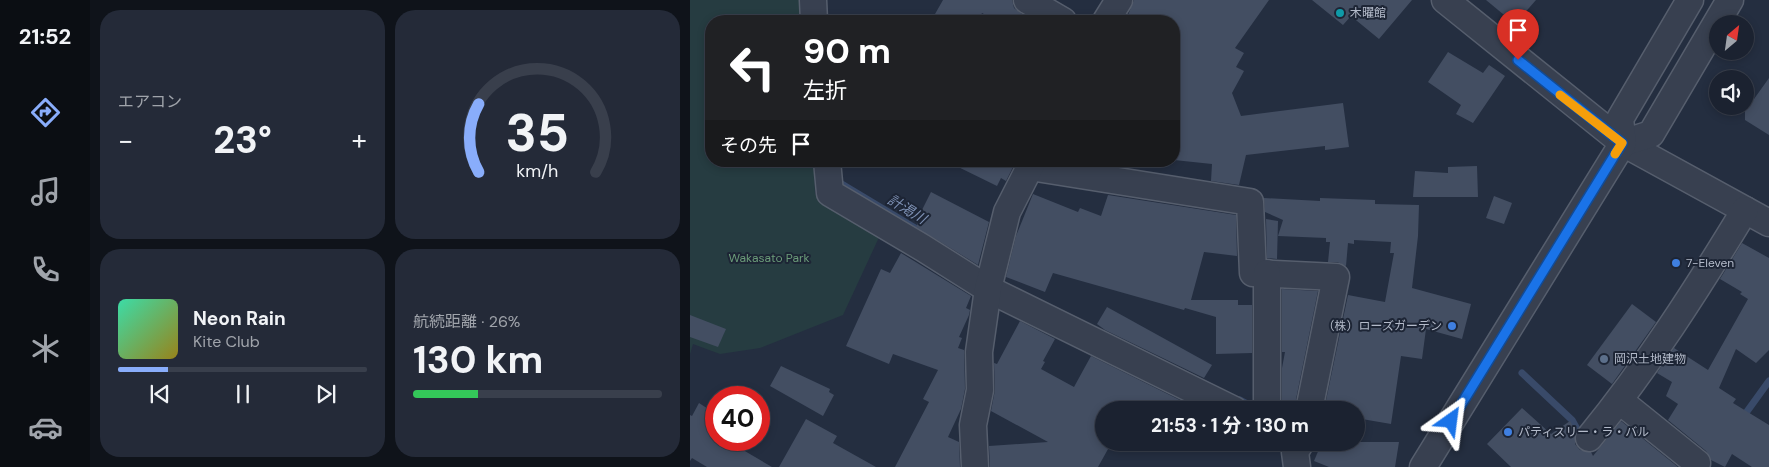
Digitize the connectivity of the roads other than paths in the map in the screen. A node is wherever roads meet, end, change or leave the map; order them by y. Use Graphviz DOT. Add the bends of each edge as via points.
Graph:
graph roads {
  1 [pos="813,0"];
  2 [pos="1027,0"];
  3 [pos="1119,0"];
  4 [pos="1445,0"];
  5 [pos="1690,0"];
  6 [pos="1730,0"];
  7 [pos="814,15"];
  8 [pos="1053,15"];
  9 [pos="1110,15"];
  10 [pos="1622,143"];
  11 [pos="828,167"];
  12 [pos="1030,167"];
  13 [pos="1049,167"];
  14 [pos="1745,210"];
  15 [pos="1769,223"];
  16 [pos="1267,273"];
  17 [pos="988,289"];
  18 [pos="1216,401"];
  19 [pos="1266,401"];
  20 [pos="1311,401"];
  21 [pos="1620,401"];
  22 [pos="1589,438"];
  23 [pos="1296,451"];
  24 [pos="1697,463"];
  25 [pos="975,467"];
  26 [pos="1296,467"];
  27 [pos="1424,467"];
  1 -- 7 [label="street"];
  2 -- 8 [label="street"];
  3 -- 9 [label="street"];
  4 -- 10 [label="street"];
  5 -- 10 [label="street" via="1620,119"];
  6 -- 10 [label="street" via="1650,134"];
  10 -- 14 [label="street"];
  10 -- 27 [label="street"];
  11 -- 17 [label="street" via="830,193"];
  12 -- 17 [label="street" via="1007,212"];
  13 -- 16 [label="street" via="1250,202 1253,273"];
  14 -- 15 [label="street"];
  14 -- 21 [label="street" via="1677,321"];
  16 -- 19 [label="street"];
  16 -- 20 [label="street" via="1336,277"];
  17 -- 18 [label="street"];
  17 -- 25 [label="street" via="979,352 980,390 973,425"];
  21 -- 22 [label="street"];
  21 -- 24 [label="street"];
  23 -- 26 [label="street"];
}
